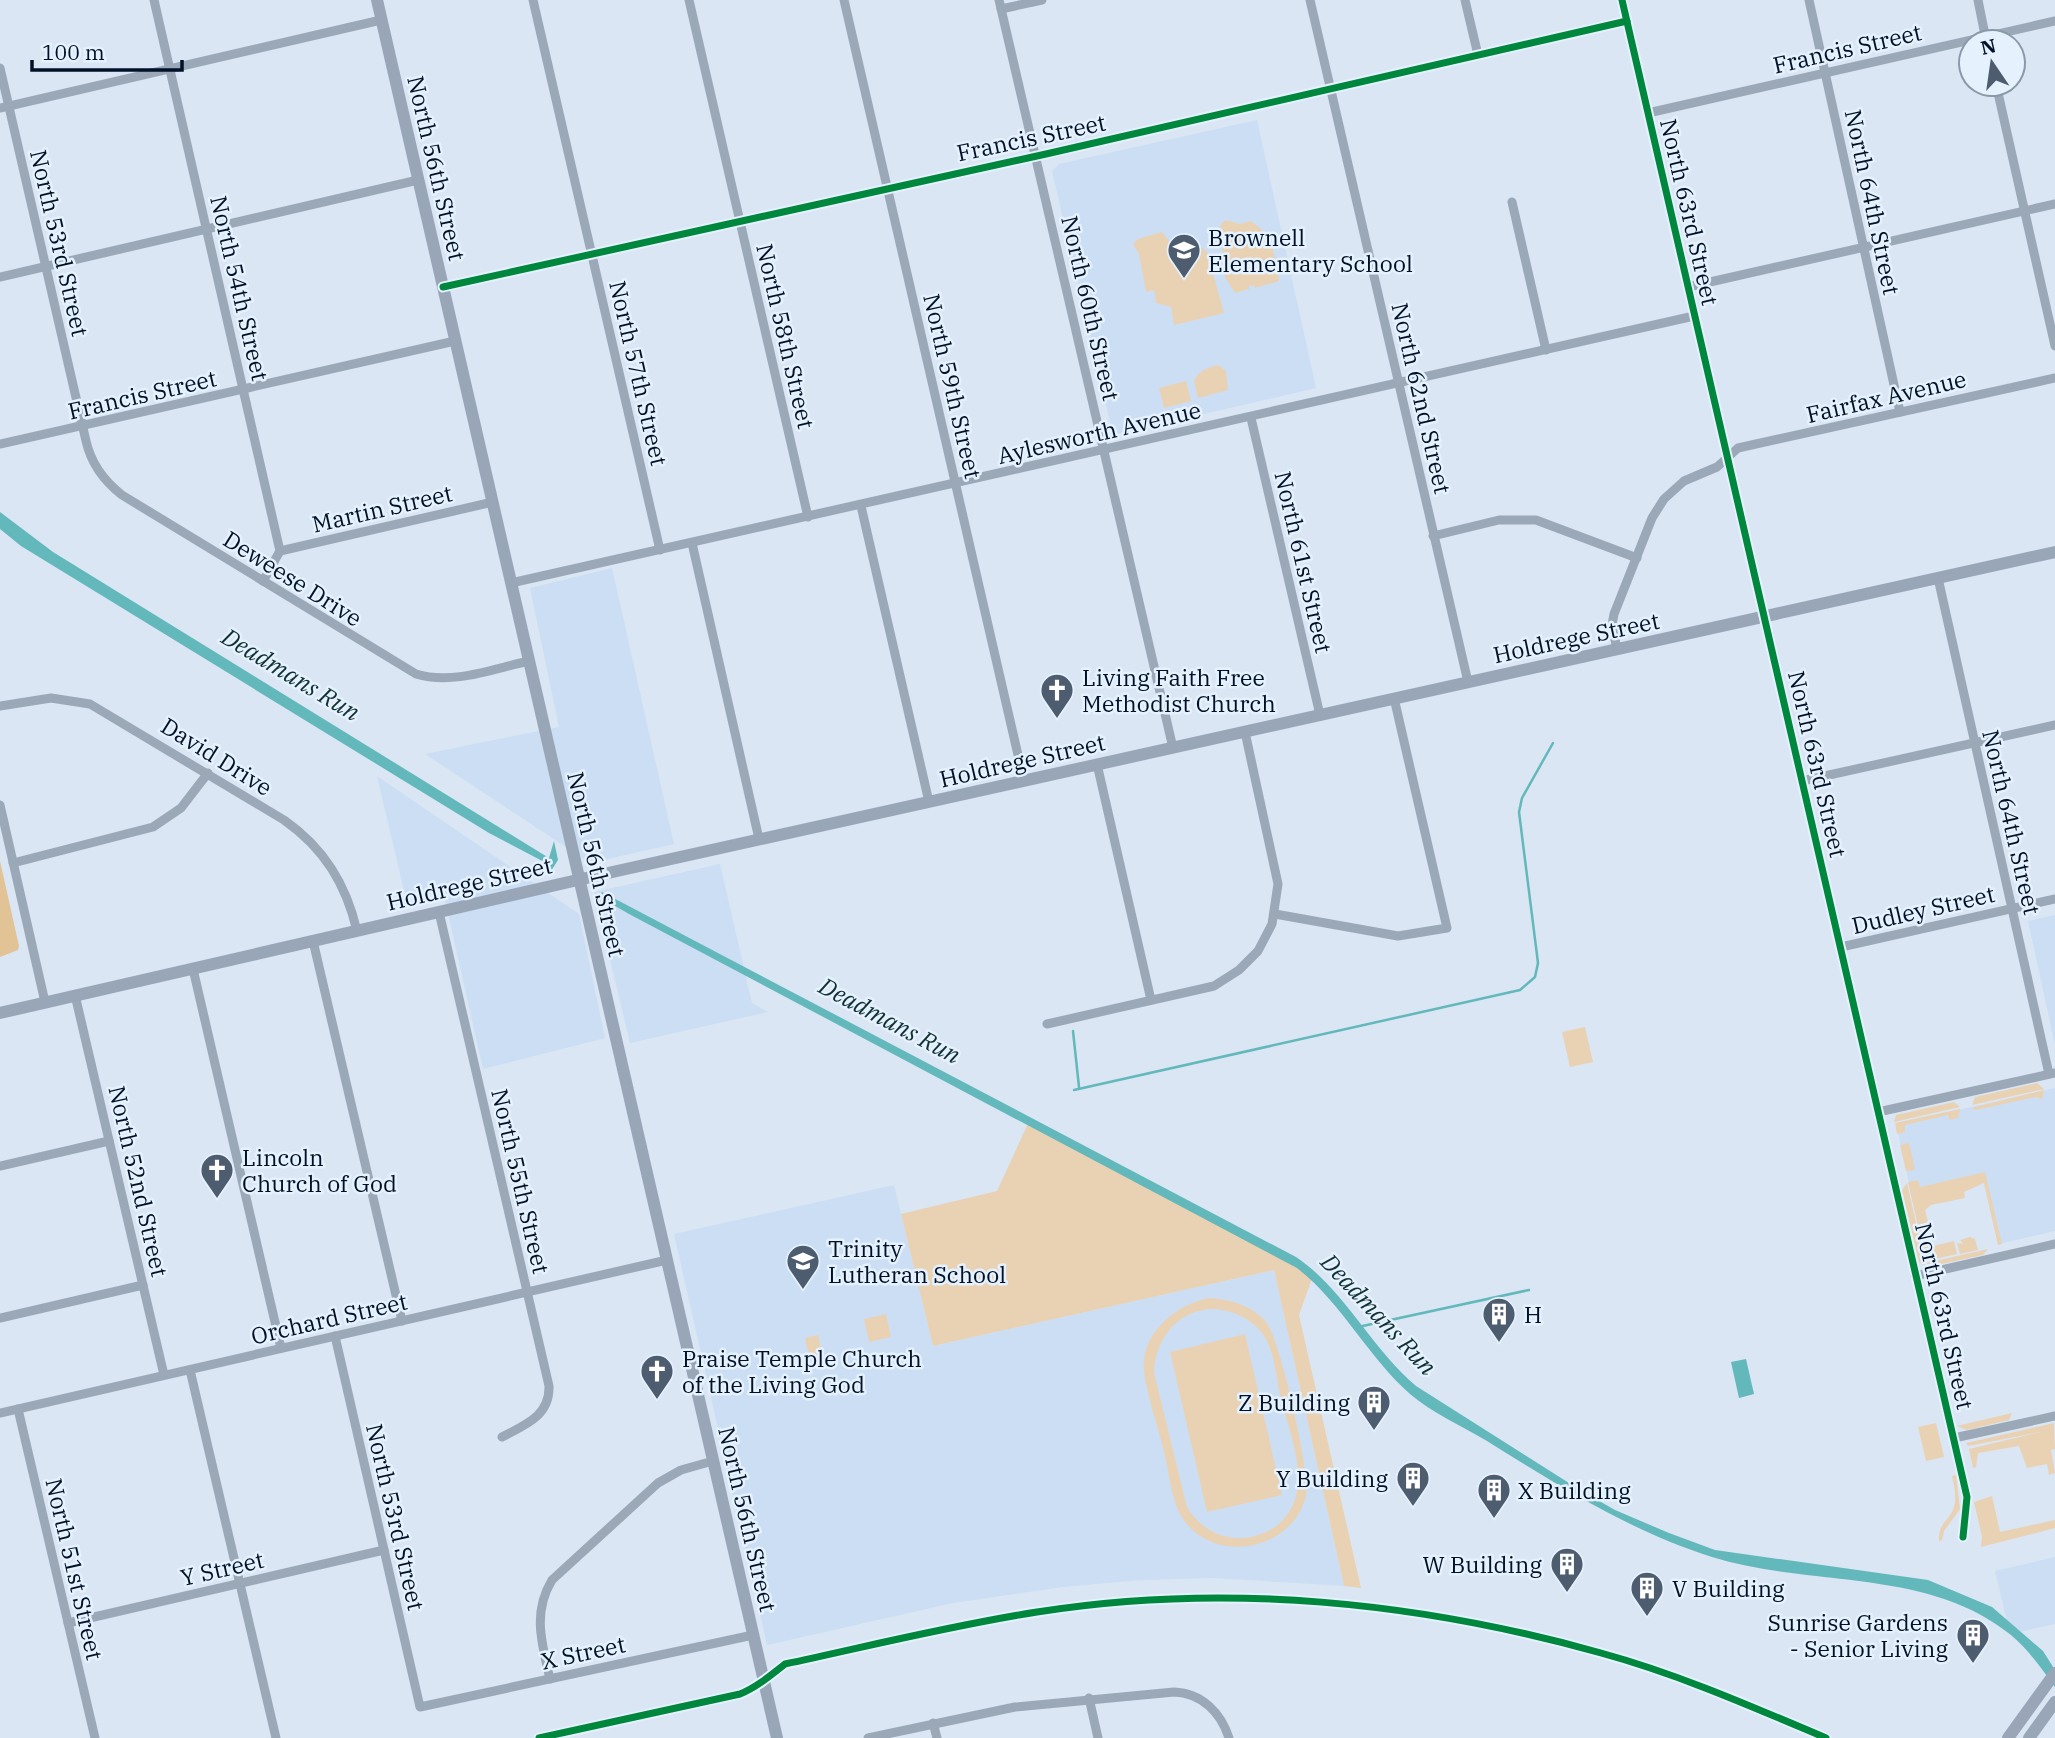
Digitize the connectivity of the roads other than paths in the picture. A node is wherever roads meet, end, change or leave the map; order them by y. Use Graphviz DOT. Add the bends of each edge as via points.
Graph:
graph roads {
  1 [pos="154,0"];
  2 [pos="377,0"];
  3 [pos="533,0"];
  4 [pos="689,0"];
  5 [pos="844,0"];
  6 [pos="1042,0"];
  7 [pos="1310,0"];
  8 [pos="1465,0"];
  9 [pos="1622,0"];
  10 [pos="1808,0"];
  11 [pos="1978,0"];
  12 [pos="1000,5"];
  13 [pos="381,19"];
  14 [pos="1627,21"];
  15 [pos="2055,21"];
  16 [pos="1984,28"];
  17 [pos="2027,28"];
  18 [pos="1957,45"];
  19 [pos="1478,55"];
  20 [pos="0,68"];
  21 [pos="170,68"];
  22 [pos="1825,72"];
  23 [pos="1331,89"];
  24 [pos="1999,98"];
  25 [pos="4,107"];
  26 [pos="1648,113"];
  27 [pos="1036,156"];
  28 [pos="418,180"];
  29 [pos="887,188"];
  30 [pos="1512,202"];
  31 [pos="2055,204"];
  32 [pos="2025,211"];
  33 [pos="740,221"];
  34 [pos="207,229"];
  35 [pos="1864,247"];
  36 [pos="592,254"];
  37 [pos="46,266"];
  38 [pos="0,277"];
  39 [pos="443,287"];
  40 [pos="1688,287"];
  41 [pos="1695,316"];
  42 [pos="455,341"];
  43 [pos="2055,346"];
  44 [pos="1546,350"];
  45 [pos="2055,378"];
  46 [pos="1399,384"];
  47 [pos="244,390"];
  48 [pos="1900,412"];
  49 [pos="1251,418"];
  50 [pos="82,427"];
  51 [pos="0,444"];
  52 [pos="1104,452"];
  53 [pos="1728,457"];
  54 [pos="956,485"];
  55 [pos="493,502"];
  56 [pos="862,506"];
  57 [pos="808,517"];
  58 [pos="1433,536"];
  59 [pos="692,543"];
  60 [pos="660,550"];
  61 [pos="281,551"];
  62 [pos="2055,552"];
  63 [pos="1637,558"];
  64 [pos="1938,578"];
  65 [pos="263,581"];
  66 [pos="511,583"];
  67 [pos="1765,617"];
  68 [pos="1617,649"];
  69 [pos="529,661"];
  70 [pos="1468,682"];
  71 [pos="1394,698"];
  72 [pos="0,706"];
  73 [pos="1320,715"];
  74 [pos="2055,725"];
  75 [pos="1245,732"];
  76 [pos="1975,743"];
  77 [pos="1173,748"];
  78 [pos="1097,764"];
  79 [pos="208,773"];
  80 [pos="1024,781"];
  81 [pos="1802,781"];
  82 [pos="929,802"];
  83 [pos="0,805"];
  84 [pos="759,839"];
  85 [pos="13,863"];
  86 [pos="579,879"];
  87 [pos="2055,899"];
  88 [pos="2012,909"];
  89 [pos="439,912"];
  90 [pos="1275,914"];
  91 [pos="357,931"];
  92 [pos="313,941"];
  93 [pos="1841,947"];
  94 [pos="193,969"];
  95 [pos="75,995"];
  96 [pos="1151,1000"];
  97 [pos="46,1002"];
  98 [pos="0,1013"];
  99 [pos="1047,1024"];
  100 [pos="2052,1073"];
  101 [pos="1878,1112"];
  102 [pos="109,1141"];
  103 [pos="0,1166"];
  104 [pos="2055,1244"];
  105 [pos="667,1259"];
  106 [pos="1915,1276"];
  107 [pos="143,1285"];
  108 [pos="527,1292"];
  109 [pos="0,1318"];
  110 [pos="402,1321"];
  111 [pos="335,1336"];
  112 [pos="281,1348"];
  113 [pos="190,1370"];
  114 [pos="164,1375"];
  115 [pos="18,1409"];
  116 [pos="0,1413"];
  117 [pos="2055,1416"];
  118 [pos="502,1437"];
  119 [pos="1954,1438"];
  120 [pos="713,1461"];
  121 [pos="1963,1537"];
  122 [pos="384,1550"];
  123 [pos="240,1584"];
  124 [pos="68,1623"];
  125 [pos="753,1635"];
  126 [pos="2055,1673"];
  127 [pos="550,1679"];
  128 [pos="1089,1698"];
  129 [pos="2052,1706"];
  130 [pos="420,1707"];
  131 [pos="933,1724"];
  132 [pos="95,1738"];
  133 [pos="276,1738"];
  134 [pos="777,1738"];
  135 [pos="868,1738"];
  136 [pos="937,1738"];
  137 [pos="1098,1738"];
  138 [pos="1230,1738"];
  139 [pos="2008,1738"];
  140 [pos="2029,1738"];
  1 -- 21 [label="street, North 54th Street"];
  2 -- 13 [label="main road, North 56th Street"];
  3 -- 36 [label="street, North 57th Street"];
  4 -- 33 [label="street, North 58th Street"];
  5 -- 29 [label="street, North 59th Street"];
  6 -- 12 [label="street"];
  7 -- 23 [label="street, North 62nd Street"];
  8 -- 19 [label="street"];
  9 -- 14 [label="street, North 63rd Street"];
  10 -- 22 [label="street, North 64th Street"];
  11 -- 16 [label="street"];
  12 -- 27 [label="street, North 60th Street"];
  13 -- 21 [label="street"];
  13 -- 28 [label="main road, North 56th Street"];
  14 -- 19 [label="street, Francis Street"];
  14 -- 26 [label="street, North 63rd Street"];
  15 -- 17 [label="street, Francis Street"];
  18 -- 22 [label="street, Francis Street"];
  19 -- 23 [label="street, Francis Street"];
  20 -- 25 [label="street, North 53rd Street"];
  21 -- 25 [label="street"];
  21 -- 34 [label="street, North 54th Street"];
  22 -- 26 [label="street, Francis Street"];
  22 -- 35 [label="street, North 64th Street"];
  23 -- 27 [label="street, Francis Street"];
  23 -- 46 [label="street, North 62nd Street"];
  24 -- 32 [label="street"];
  25 -- 37 [label="street, North 53rd Street"];
  26 -- 40 [label="street, North 63rd Street"];
  27 -- 29 [label="street, Francis Street"];
  27 -- 52 [label="street, North 60th Street"];
  28 -- 34 [label="street"];
  28 -- 39 [label="main road, North 56th Street"];
  29 -- 33 [label="street, Francis Street"];
  29 -- 54 [label="street, North 59th Street"];
  30 -- 44 [label="street"];
  31 -- 32 [label="street"];
  32 -- 35 [label="street"];
  32 -- 43 [label="street"];
  33 -- 36 [label="street, Francis Street"];
  33 -- 57 [label="street, North 58th Street"];
  34 -- 37 [label="street"];
  34 -- 47 [label="street, North 54th Street"];
  35 -- 40 [label="street"];
  35 -- 48 [label="street, North 64th Street"];
  36 -- 39 [label="street, Francis Street"];
  36 -- 60 [label="street, North 57th Street"];
  37 -- 38 [label="street"];
  37 -- 50 [label="street, North 53rd Street"];
  39 -- 42 [label="main road, North 56th Street"];
  40 -- 41 [label="street, North 63rd Street"];
  41 -- 44 [label="street, Aylesworth Avenue"];
  41 -- 53 [label="street, North 63rd Street"];
  42 -- 47 [label="street, Francis Street"];
  42 -- 55 [label="main road, North 56th Street"];
  44 -- 46 [label="street, Aylesworth Avenue"];
  45 -- 48 [label="street, Fairfax Avenue"];
  46 -- 49 [label="street, Aylesworth Avenue"];
  46 -- 58 [label="street, North 62nd Street"];
  47 -- 50 [label="street, Francis Street"];
  47 -- 61 [label="street, North 54th Street"];
  48 -- 53 [label="street, Fairfax Avenue" via="1738,449"];
  49 -- 52 [label="street, Aylesworth Avenue"];
  49 -- 73 [label="street, North 61st Street"];
  50 -- 51 [label="street, Francis Street"];
  50 -- 65 [label="street, Deweese Drive" via="94,463 116,490"];
  52 -- 54 [label="street, Aylesworth Avenue"];
  52 -- 77 [label="street, North 60th Street"];
  53 -- 63 [label="street, Fairfax Avenue" via="1668,495 1652,519"];
  53 -- 67 [label="street, North 63rd Street"];
  54 -- 56 [label="street, Aylesworth Avenue"];
  54 -- 80 [label="street, North 59th Street"];
  55 -- 61 [label="street, Martin Street"];
  55 -- 66 [label="main road, North 56th Street"];
  56 -- 57 [label="street, Aylesworth Avenue"];
  56 -- 82 [label="street"];
  57 -- 59 [label="street, Aylesworth Avenue"];
  58 -- 63 [label="street" via="1499,520 1535,520"];
  58 -- 70 [label="street, North 62nd Street"];
  59 -- 60 [label="street, Aylesworth Avenue"];
  59 -- 84 [label="street"];
  60 -- 66 [label="street, Aylesworth Avenue"];
  61 -- 65 [label="street"];
  62 -- 64 [label="main road, Holdrege Street"];
  63 -- 68 [label="street, Fairfax Avenue" via="1612,620"];
  64 -- 67 [label="main road, Holdrege Street"];
  64 -- 76 [label="street, North 64th Street"];
  65 -- 69 [label="street, Deweese Drive" via="416,674 441,679"];
  66 -- 69 [label="main road, North 56th Street"];
  67 -- 68 [label="main road, Holdrege Street"];
  67 -- 81 [label="street, North 63rd Street"];
  68 -- 70 [label="main road, Holdrege Street"];
  69 -- 86 [label="main road, North 56th Street"];
  70 -- 71 [label="main road, Holdrege Street"];
  71 -- 73 [label="main road, Holdrege Street"];
  71 -- 90 [label="street" via="1447,928 1398,936"];
  72 -- 79 [label="street, David Drive" via="43,698 83,702 108,712"];
  73 -- 75 [label="main road, Holdrege Street"];
  74 -- 76 [label="street"];
  75 -- 77 [label="main road, Holdrege Street"];
  75 -- 90 [label="street" via="1276,868"];
  76 -- 81 [label="street"];
  76 -- 88 [label="street, North 64th Street"];
  77 -- 78 [label="main road, Holdrege Street"];
  78 -- 80 [label="main road, Holdrege Street"];
  78 -- 96 [label="street"];
  79 -- 85 [label="street" via="181,808 153,827"];
  79 -- 91 [label="street, David Drive" via="284,820 314,845 341,882"];
  80 -- 82 [label="main road, Holdrege Street"];
  81 -- 93 [label="street, North 63rd Street"];
  82 -- 84 [label="main road, Holdrege Street"];
  83 -- 85 [label="street"];
  84 -- 86 [label="main road, Holdrege Street"];
  85 -- 97 [label="street"];
  86 -- 89 [label="main road, Holdrege Street"];
  86 -- 105 [label="main road, North 56th Street"];
  87 -- 88 [label="street, Dudley Street"];
  88 -- 93 [label="street, Dudley Street"];
  88 -- 100 [label="street, North 64th Street"];
  89 -- 91 [label="main road, Holdrege Street"];
  89 -- 108 [label="street, North 55th Street"];
  90 -- 96 [label="street" via="1258,951 1233,975 1205,989"];
  91 -- 92 [label="main road, Holdrege Street"];
  92 -- 94 [label="main road, Holdrege Street"];
  92 -- 110 [label="street"];
  93 -- 101 [label="street, North 63rd Street"];
  94 -- 95 [label="main road, Holdrege Street"];
  94 -- 112 [label="street"];
  95 -- 97 [label="main road, Holdrege Street"];
  95 -- 102 [label="street, North 52nd Street"];
  96 -- 99 [label="street"];
  97 -- 98 [label="main road, Holdrege Street"];
  100 -- 101 [label="street"];
  101 -- 106 [label="street, North 63rd Street"];
  102 -- 103 [label="street"];
  102 -- 107 [label="street, North 52nd Street"];
  104 -- 106 [label="street"];
  105 -- 108 [label="street, Orchard Street"];
  105 -- 120 [label="main road, North 56th Street"];
  106 -- 119 [label="street, North 63rd Street"];
  107 -- 109 [label="street"];
  107 -- 114 [label="street, North 52nd Street"];
  108 -- 110 [label="street, Orchard Street"];
  108 -- 118 [label="street, North 55th Street" via="549,1398 535,1419"];
  110 -- 111 [label="street, Orchard Street"];
  111 -- 112 [label="street, Orchard Street"];
  111 -- 122 [label="street, North 53rd Street"];
  112 -- 113 [label="street, Orchard Street"];
  113 -- 114 [label="street, Orchard Street"];
  113 -- 123 [label="street"];
  114 -- 115 [label="street, Orchard Street"];
  115 -- 116 [label="street, Orchard Street"];
  115 -- 124 [label="street, North 51st Street"];
  117 -- 119 [label="street"];
  119 -- 121 [label="street, North 63rd Street" via="1968,1497"];
  120 -- 125 [label="main road, North 56th Street"];
  120 -- 127 [label="street" via="681,1469 658,1483 552,1580 538,1619"];
  122 -- 123 [label="street, Y Street"];
  122 -- 130 [label="street, North 53rd Street"];
  123 -- 124 [label="street, Y Street"];
  123 -- 133 [label="street"];
  124 -- 132 [label="street, North 51st Street"];
  125 -- 127 [label="street, X Street"];
  125 -- 134 [label="main road, North 56th Street"];
  126 -- 139 [label="main road"];
  127 -- 130 [label="street, X Street"];
  128 -- 131 [label="street"];
  128 -- 137 [label="street"];
  128 -- 138 [label="street" via="1181,1692 1215,1711"];
  129 -- 140 [label="main road"];
  131 -- 135 [label="street"];
  131 -- 136 [label="street"];
}
